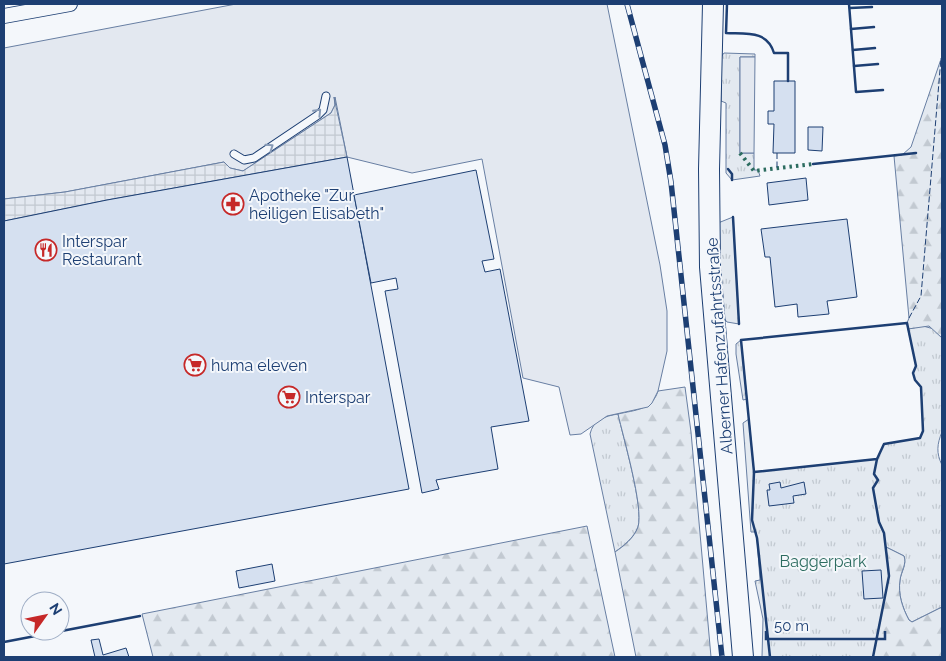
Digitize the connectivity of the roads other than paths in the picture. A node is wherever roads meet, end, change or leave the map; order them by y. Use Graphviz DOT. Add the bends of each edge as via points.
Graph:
graph roads {
  1 [pos="70,4"];
  2 [pos="713,4"];
  3 [pos="4,16"];
  4 [pos="326,96"];
  5 [pos="234,154"];
  6 [pos="743,657"];
  1 -- 3 [label="street"];
  2 -- 6 [label="street, Alberner Hafenzufahrtsstraße" via="710,267"];
  5 -- 4 [label="lane, one-way" via="244,160 254,158 318,115 323,110"];
}
